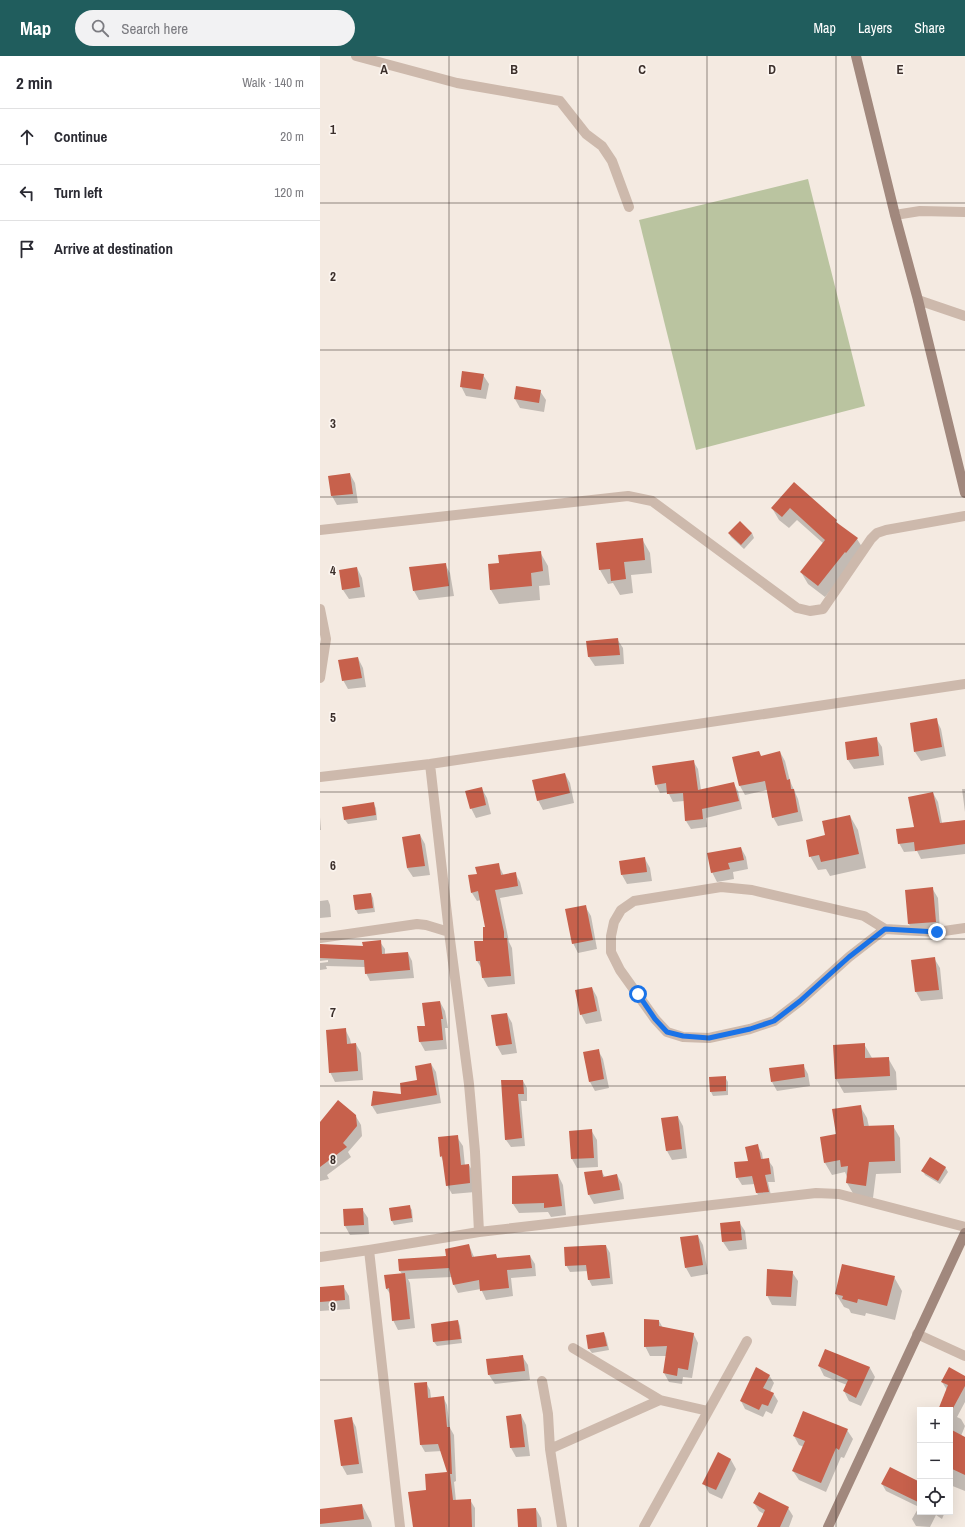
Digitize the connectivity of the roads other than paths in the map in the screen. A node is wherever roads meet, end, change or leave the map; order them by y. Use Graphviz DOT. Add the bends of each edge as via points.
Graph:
graph roads {
  1 [pos="356,56"];
  2 [pos="856,56"];
  3 [pos="629,207"];
  4 [pos="965,212"];
  5 [pos="895,215"];
  6 [pos="918,300"];
  7 [pos="965,316"];
  8 [pos="965,493"];
  9 [pos="965,516"];
  10 [pos="320,530"];
  11 [pos="320,609"];
  12 [pos="320,678"];
  13 [pos="965,684"];
  14 [pos="430,764"];
  15 [pos="320,778"];
  16 [pos="965,928"];
  17 [pos="885,929"];
  18 [pos="449,932"];
  19 [pos="320,938"];
  20 [pos="965,1227"];
  21 [pos="479,1232"];
  22 [pos="965,1233"];
  23 [pos="369,1250"];
  24 [pos="320,1257"];
  25 [pos="917,1334"];
  26 [pos="747,1341"];
  27 [pos="573,1348"];
  28 [pos="965,1356"];
  29 [pos="542,1381"];
  30 [pos="660,1400"];
  31 [pos="708,1411"];
  32 [pos="550,1449"];
  33 [pos="400,1527"];
  34 [pos="562,1527"];
  35 [pos="644,1527"];
  36 [pos="828,1527"];
  1 -- 3 [label="street" via="457,83 560,101 586,134 602,146 612,161"];
  2 -- 5 [label="street"];
  4 -- 5 [label="street" via="920,211"];
  5 -- 6 [label="street"];
  6 -- 7 [label="street"];
  6 -- 8 [label="street"];
  9 -- 10 [label="street" via="877,533 823,609 810,611 797,608 652,501 628,496"];
  11 -- 12 [label="street" via="326,639"];
  13 -- 14 [label="street"];
  14 -- 15 [label="street"];
  14 -- 18 [label="street"];
  16 -- 17 [label="street" via="937,932"];
  17 -- 17 [label="street" via="774,1021 709,1038 667,1032 620,970 611,952 614,922 621,910 634,901 721,887 752,890 864,916"];
  18 -- 19 [label="street" via="417,924"];
  18 -- 21 [label="street" via="469,1084"];
  20 -- 21 [label="street" via="839,1194 816,1193"];
  21 -- 23 [label="street"];
  22 -- 25 [label="street"];
  23 -- 24 [label="street"];
  23 -- 33 [label="street"];
  25 -- 28 [label="street"];
  25 -- 36 [label="street"];
  26 -- 31 [label="street"];
  27 -- 30 [label="street"];
  29 -- 32 [label="street" via="548,1414"];
  30 -- 31 [label="street"];
  30 -- 32 [label="street"];
  31 -- 35 [label="street"];
  32 -- 34 [label="street"];
}
